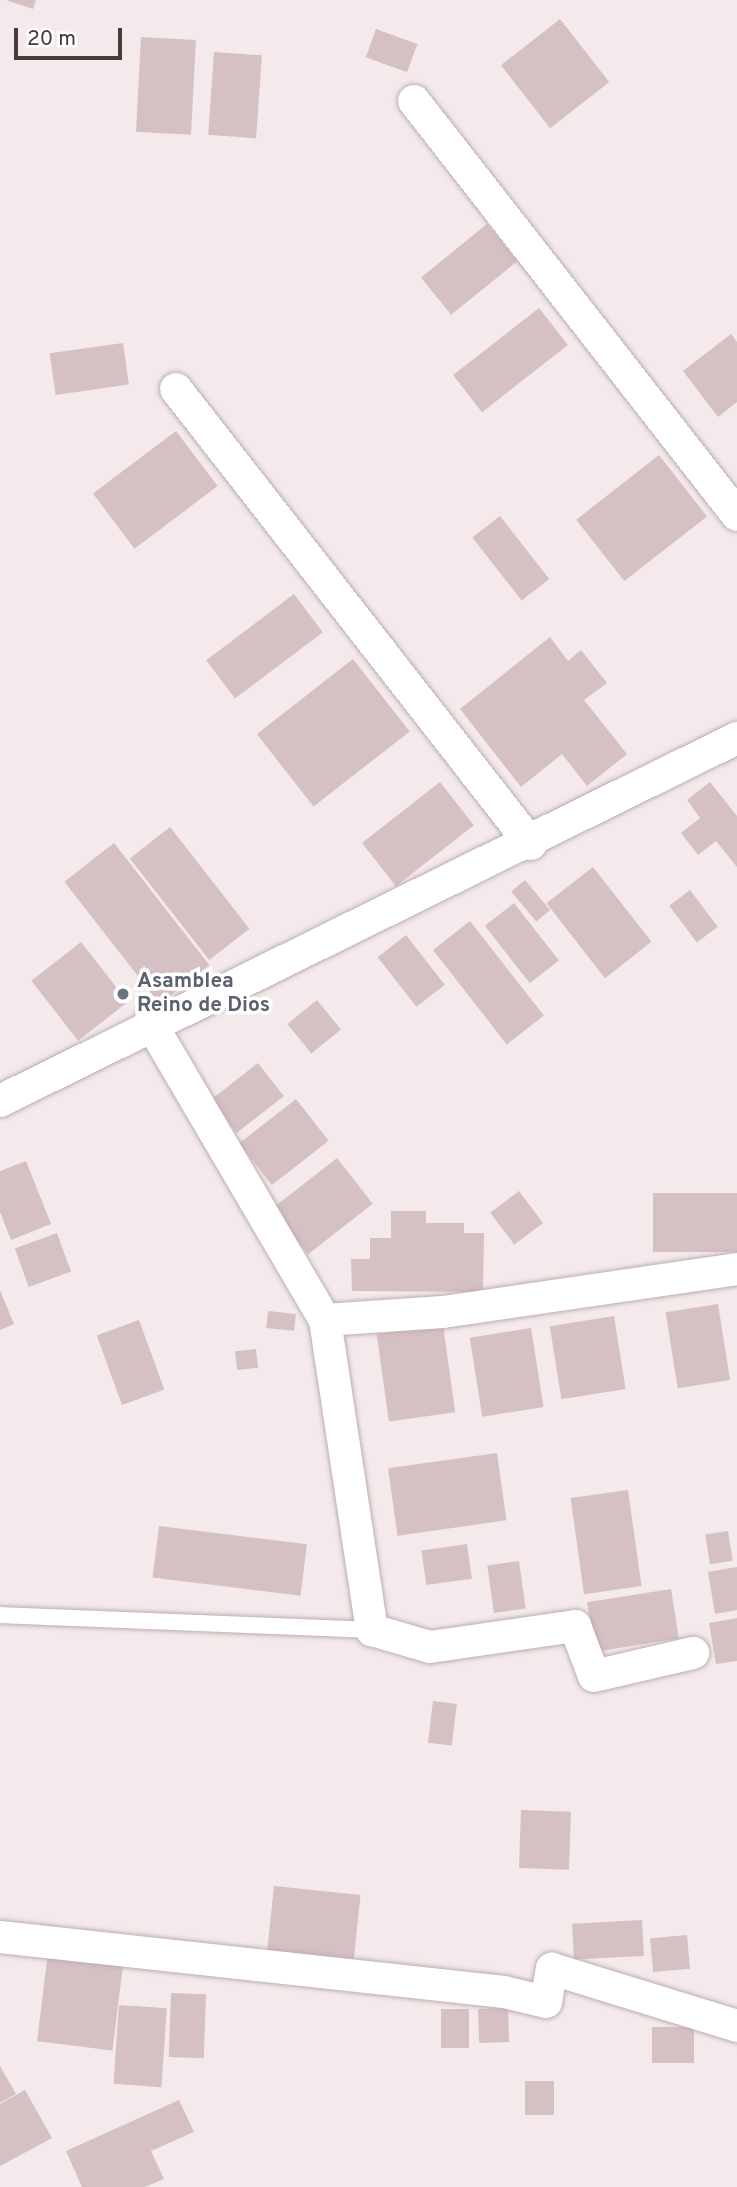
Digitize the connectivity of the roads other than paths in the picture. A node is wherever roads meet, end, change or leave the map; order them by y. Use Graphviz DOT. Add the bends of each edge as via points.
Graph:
graph roads {
  1 [pos="414,101"];
  2 [pos="176,389"];
  3 [pos="737,515"];
  4 [pos="737,738"];
  5 [pos="531,844"];
  6 [pos="150,1022"];
  7 [pos="0,1101"];
  8 [pos="737,1269"];
  9 [pos="325,1320"];
  10 [pos="0,1615"];
  11 [pos="372,1630"];
  12 [pos="693,1653"];
  13 [pos="0,1937"];
  14 [pos="737,2026"];
  1 -- 3 [label="street"];
  2 -- 5 [label="street"];
  4 -- 5 [label="street"];
  5 -- 6 [label="street"];
  6 -- 7 [label="street"];
  6 -- 9 [label="street"];
  8 -- 9 [label="street" via="443,1312"];
  9 -- 11 [label="street"];
  10 -- 11 [label="lane"];
  11 -- 12 [label="street" via="430,1647 575,1626 594,1676"];
  13 -- 14 [label="street" via="504,1992 546,2002 552,1969"];
}
